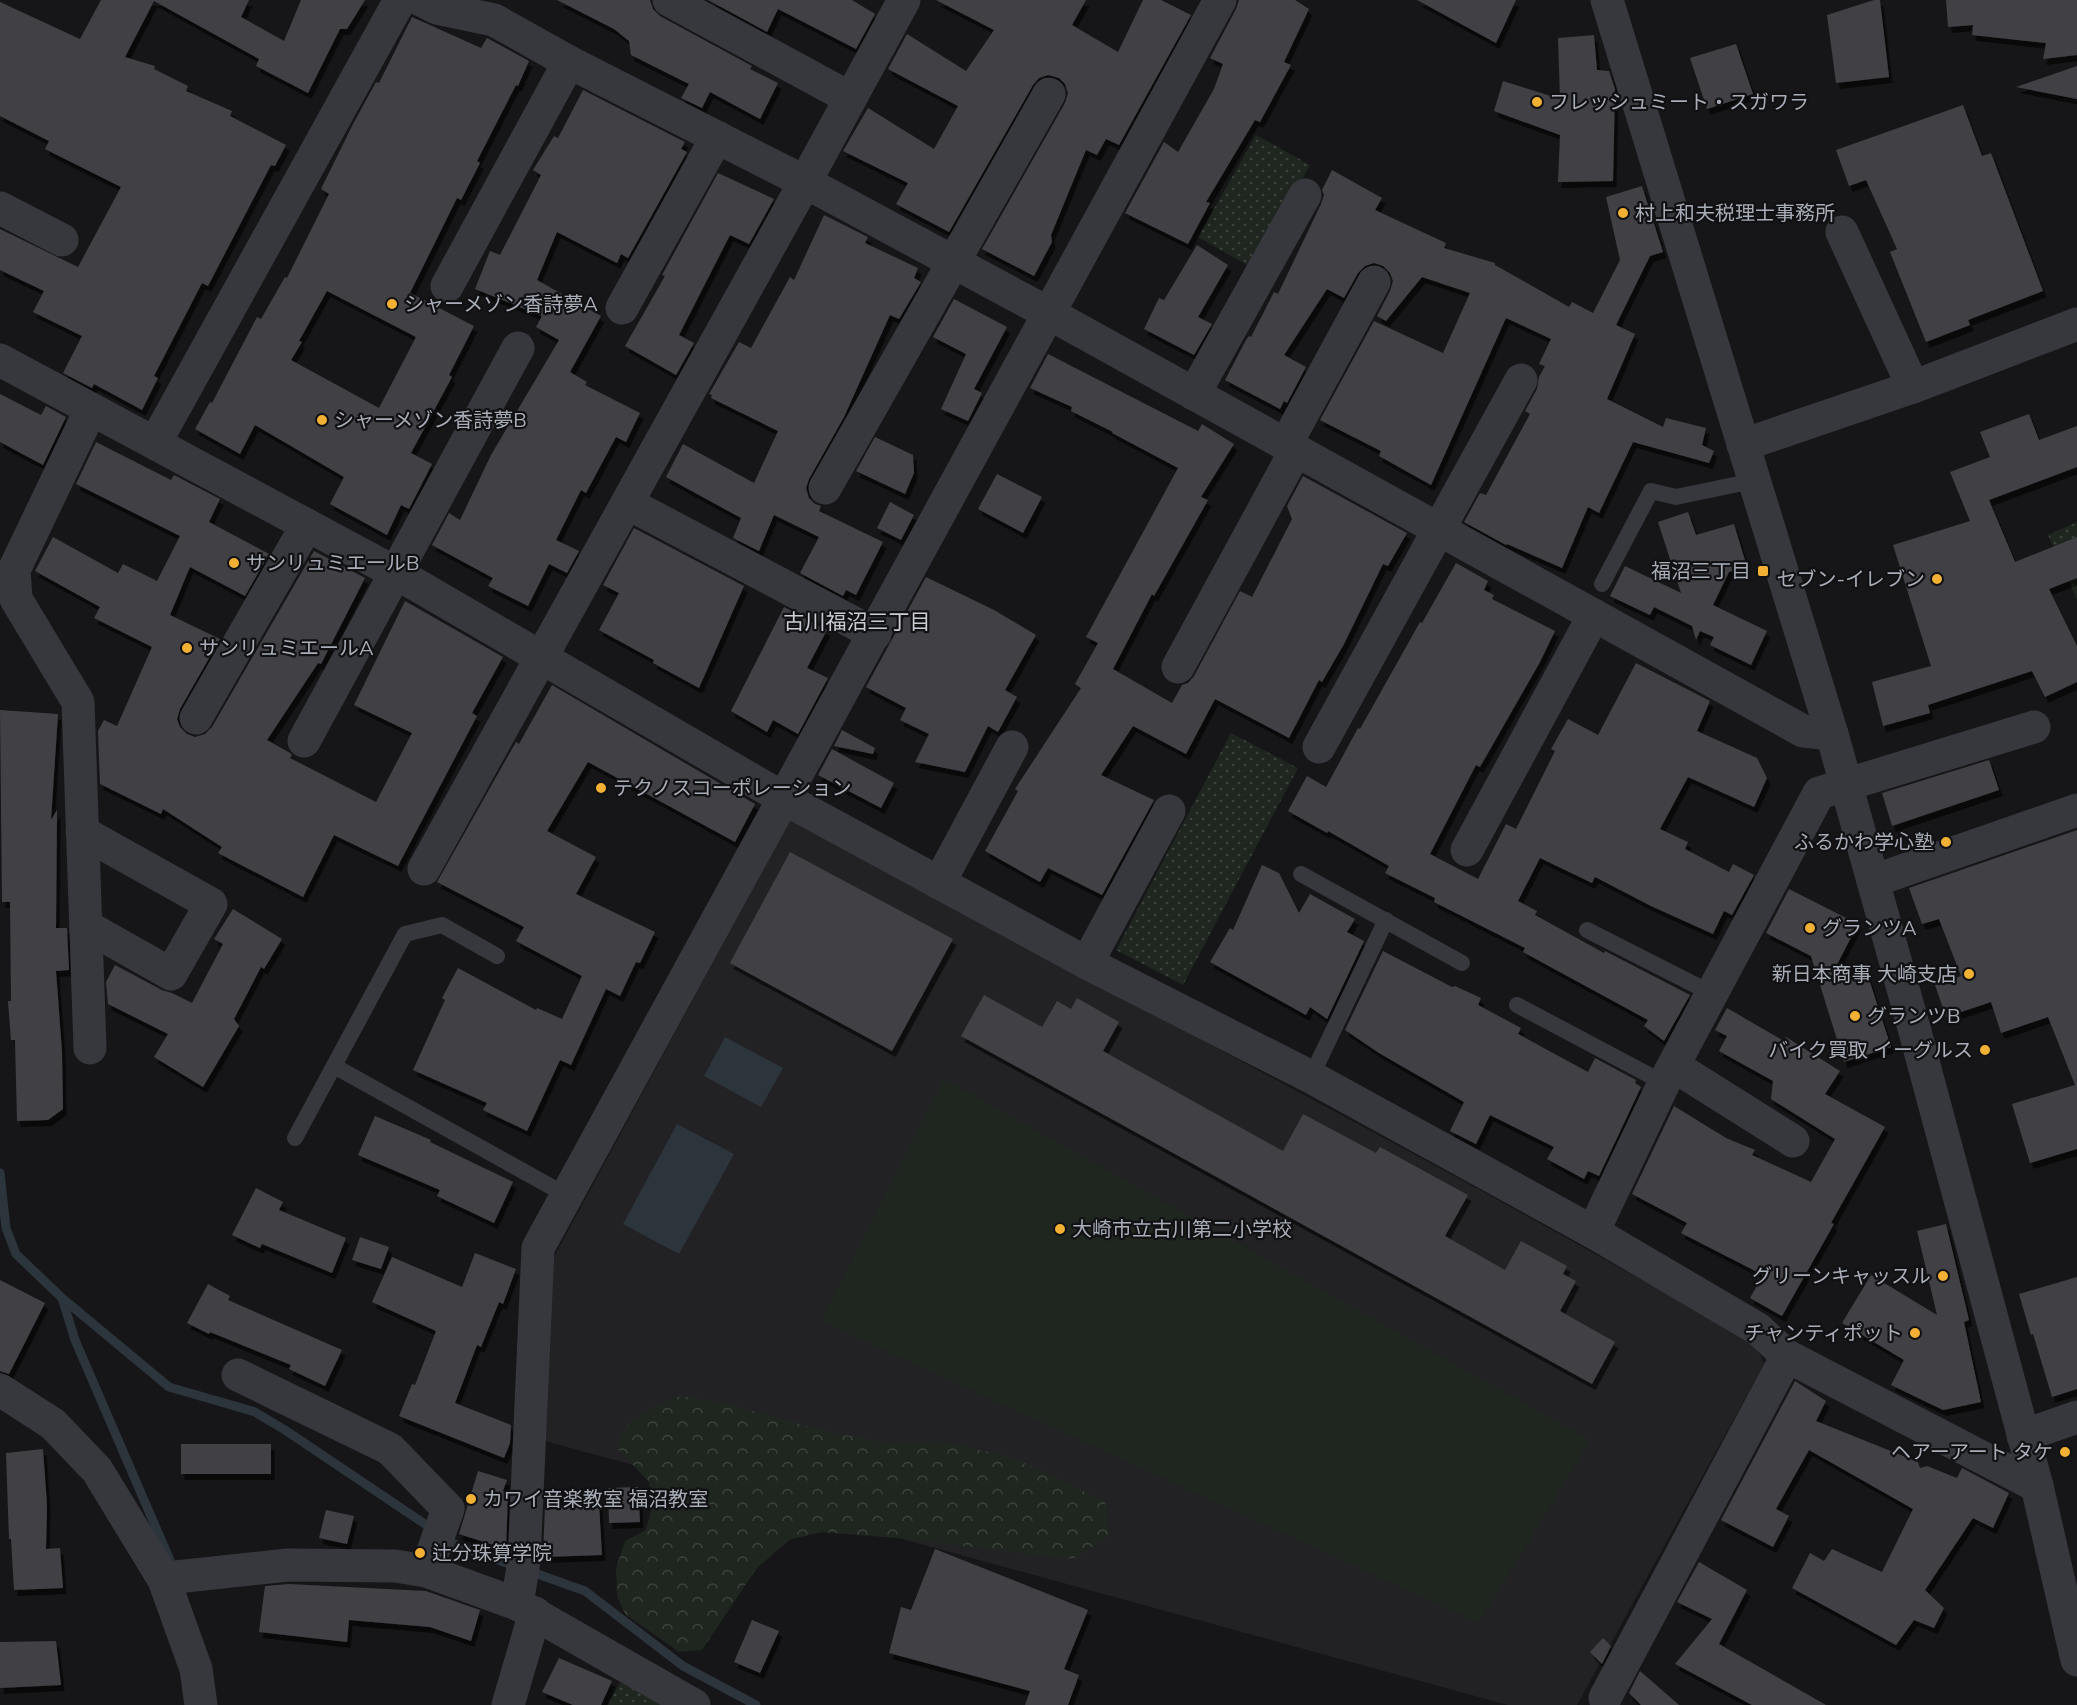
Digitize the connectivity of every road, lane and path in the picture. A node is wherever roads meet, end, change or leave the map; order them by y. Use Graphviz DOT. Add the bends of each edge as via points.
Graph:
graph roads {
  1 [pos="400,0"];
  2 [pos="421,0"];
  3 [pos="669,0"];
  4 [pos="904,0"];
  5 [pos="1220,0"];
  6 [pos="1607,0"];
  7 [pos="569,62"];
  8 [pos="1049,94"];
  9 [pos="850,98"];
  10 [pos="717,137"];
  11 [pos="805,182"];
  12 [pos="1305,195"];
  13 [pos="0,208"];
  14 [pos="1842,232"];
  15 [pos="62,240"];
  16 [pos="954,262"];
  17 [pos="1374,282"];
  18 [pos="447,286"];
  19 [pos="622,308"];
  20 [pos="1050,314"];
  21 [pos="2077,324"];
  22 [pos="518,348"];
  23 [pos="0,360"];
  24 [pos="1521,380"];
  25 [pos="1913,387"];
  26 [pos="1194,394"];
  27 [pos="91,409"];
  28 [pos="155,443"];
  29 [pos="1743,445"];
  30 [pos="1291,447"];
  31 [pos="1754,481"];
  32 [pos="825,488"];
  33 [pos="627,503"];
  34 [pos="307,525"];
  35 [pos="1440,530"];
  36 [pos="396,573"];
  37 [pos="1602,584"];
  38 [pos="1594,615"];
  39 [pos="874,634"];
  40 [pos="540,657"];
  41 [pos="1178,667"];
  42 [pos="196,718"];
  43 [pos="2034,727"];
  44 [pos="1832,734"];
  45 [pos="304,741"];
  46 [pos="1012,747"];
  47 [pos="1318,747"];
  48 [pos="1846,786"];
  49 [pos="783,798"];
  50 [pos="2077,810"];
  51 [pos="1169,811"];
  52 [pos="82,832"];
  53 [pos="1467,850"];
  54 [pos="424,869"];
  55 [pos="1300,874"];
  56 [pos="1873,881"];
  57 [pos="939,883"];
  58 [pos="1386,920"];
  59 [pos="86,926"];
  60 [pos="1587,930"];
  61 [pos="497,956"];
  62 [pos="1087,963"];
  63 [pos="1462,963"];
  64 [pos="1713,994"];
  65 [pos="1516,1005"];
  66 [pos="90,1048"];
  67 [pos="334,1066"];
  68 [pos="1669,1075"];
  69 [pos="1311,1077"];
  70 [pos="295,1138"];
  71 [pos="1792,1142"];
  72 [pos="566,1195"];
  73 [pos="1593,1232"];
  74 [pos="1787,1356"];
  75 [pos="238,1375"];
  76 [pos="0,1390"];
  77 [pos="2077,1417"];
  78 [pos="2023,1436"];
  79 [pos="2037,1486"];
  80 [pos="426,1571"];
  81 [pos="178,1577"];
  82 [pos="524,1590"];
  83 [pos="2077,1660"];
  84 [pos="1605,1698"];
  85 [pos="201,1705"];
  86 [pos="508,1705"];
  87 [pos="694,1705"];
  1 -- 28 [label="street"];
  2 -- 7 [label="street" via="437,8 494,20"];
  3 -- 9 [label="street"];
  4 -- 9 [label="street"];
  5 -- 20 [label="street"];
  6 -- 29 [label="street"];
  7 -- 10 [label="street"];
  7 -- 18 [label="street"];
  8 -- 16 [label="street"];
  9 -- 11 [label="street"];
  10 -- 11 [label="street"];
  10 -- 19 [label="street"];
  11 -- 16 [label="street"];
  11 -- 33 [label="street"];
  12 -- 26 [label="street"];
  13 -- 15 [label="street"];
  14 -- 25 [label="street"];
  16 -- 20 [label="street"];
  16 -- 32 [label="street"];
  17 -- 30 [label="street"];
  20 -- 26 [label="street"];
  20 -- 39 [label="street"];
  21 -- 25 [label="street"];
  22 -- 36 [label="street"];
  23 -- 27 [label="street"];
  24 -- 35 [label="street"];
  25 -- 29 [label="street"];
  26 -- 30 [label="street"];
  27 -- 28 [label="street"];
  27 -- 52 [label="street" via="14,570 16,599 78,702"];
  28 -- 34 [label="street"];
  29 -- 31 [label="street"];
  30 -- 35 [label="street"];
  30 -- 41 [label="street"];
  31 -- 37 [label="lane" via="1676,496 1651,490"];
  31 -- 44 [label="street"];
  33 -- 39 [label="street"];
  33 -- 40 [label="street"];
  34 -- 36 [label="street"];
  34 -- 42 [label="street"];
  35 -- 38 [label="street"];
  35 -- 47 [label="street"];
  36 -- 40 [label="street"];
  36 -- 45 [label="street"];
  38 -- 44 [label="street" via="1803,731"];
  38 -- 53 [label="street"];
  39 -- 49 [label="street"];
  40 -- 49 [label="street"];
  40 -- 54 [label="street"];
  43 -- 48 [label="street"];
  44 -- 48 [label="street"];
  46 -- 57 [label="street"];
  48 -- 56 [label="street"];
  48 -- 64 [label="street" via="1819,793"];
  49 -- 57 [label="street"];
  49 -- 72 [label="street"];
  50 -- 56 [label="street"];
  51 -- 62 [label="street"];
  52 -- 59 [label="street"];
  52 -- 59 [label="street" via="211,904 171,974"];
  55 -- 58 [label="lane"];
  56 -- 78 [label="street"];
  57 -- 62 [label="street"];
  58 -- 63 [label="lane"];
  58 -- 69 [label="lane"];
  59 -- 66 [label="street"];
  60 -- 64 [label="lane"];
  61 -- 67 [label="lane" via="442,925 405,934"];
  62 -- 69 [label="street"];
  64 -- 68 [label="street"];
  65 -- 68 [label="lane"];
  67 -- 70 [label="lane"];
  67 -- 72 [label="lane"];
  68 -- 71 [label="street"];
  68 -- 73 [label="street"];
  69 -- 73 [label="street"];
  72 -- 82 [label="street" via="538,1248"];
  73 -- 74 [label="street" via="1758,1329"];
  74 -- 79 [label="street"];
  74 -- 84 [label="street"];
  75 -- 80 [label="street" via="390,1449 448,1509"];
  76 -- 81 [label="street" via="53,1424 97,1470"];
  77 -- 78 [label="street"];
  78 -- 79 [label="street"];
  79 -- 83 [label="street"];
  80 -- 81 [label="street" via="395,1566 288,1565"];
  80 -- 82 [label="street"];
  81 -- 85 [label="street"];
  82 -- 86 [label="street"];
  82 -- 87 [label="street"];
}
